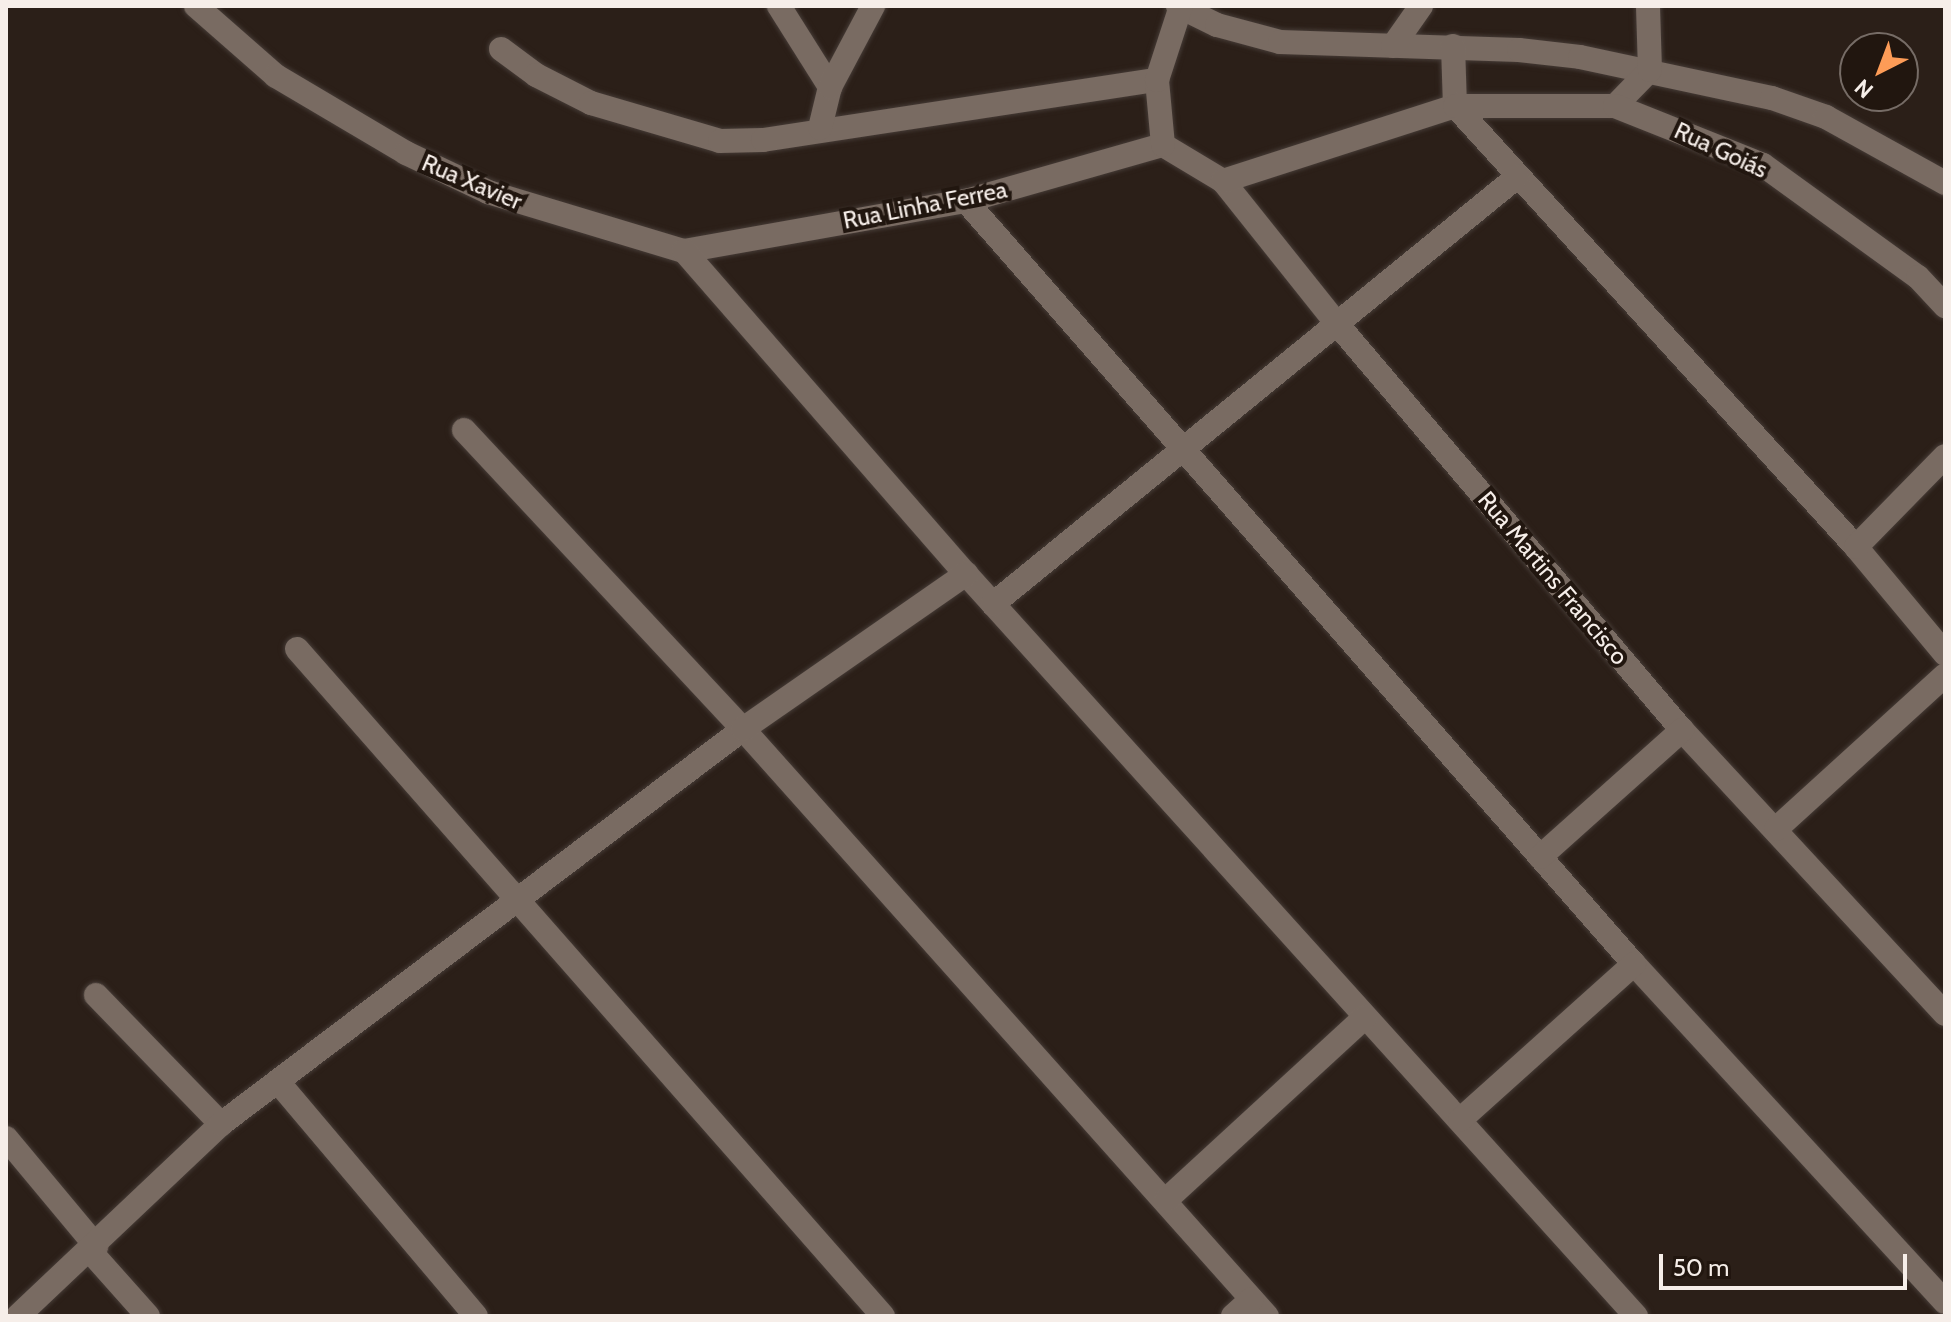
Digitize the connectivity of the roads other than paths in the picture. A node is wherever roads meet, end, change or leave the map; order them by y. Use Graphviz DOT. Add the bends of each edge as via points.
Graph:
graph roads {
  1 [pos="196,6"];
  2 [pos="873,6"];
  3 [pos="1180,6"];
  4 [pos="1421,6"];
  5 [pos="1648,6"];
  6 [pos="780,9"];
  7 [pos="1393,46"];
  8 [pos="1453,46"];
  9 [pos="501,49"];
  10 [pos="1650,70"];
  11 [pos="1157,80"];
  12 [pos="830,87"];
  13 [pos="1455,106"];
  14 [pos="1615,106"];
  15 [pos="820,128"];
  16 [pos="1163,145"];
  17 [pos="1517,177"];
  18 [pos="1223,181"];
  19 [pos="1945,183"];
  20 [pos="966,201"];
  21 [pos="684,251"];
  22 [pos="1945,306"];
  23 [pos="1338,325"];
  24 [pos="464,430"];
  25 [pos="1185,449"];
  26 [pos="1945,456"];
  27 [pos="1856,547"];
  28 [pos="966,574"];
  29 [pos="993,604"];
  30 [pos="297,649"];
  31 [pos="1945,654"];
  32 [pos="1945,675"];
  33 [pos="743,729"];
  34 [pos="1682,730"];
  35 [pos="1776,829"];
  36 [pos="1540,857"];
  37 [pos="515,897"];
  38 [pos="1634,964"];
  39 [pos="96,995"];
  40 [pos="1945,1014"];
  41 [pos="1365,1017"];
  42 [pos="279,1083"];
  43 [pos="1460,1120"];
  44 [pos="221,1124"];
  45 [pos="6,1138"];
  46 [pos="1166,1200"];
  47 [pos="93,1249"];
  48 [pos="1945,1302"];
  49 [pos="1259,1308"];
  50 [pos="18,1316"];
  51 [pos="148,1316"];
  52 [pos="476,1316"];
  53 [pos="883,1316"];
  54 [pos="1233,1316"];
  55 [pos="1636,1316"];
  1 -- 21 [label="street, Rua Xavier" via="276,76 406,153 488,192"];
  2 -- 12 [label="street"];
  3 -- 7 [label="street" via="1217,25 1280,42"];
  3 -- 11 [label="street"];
  4 -- 7 [label="street"];
  5 -- 10 [label="street"];
  6 -- 12 [label="street"];
  7 -- 8 [label="street"];
  8 -- 10 [label="street" via="1580,57"];
  8 -- 13 [label="street"];
  9 -- 15 [label="street" via="536,75 591,103 671,130 720,141 763,140"];
  10 -- 14 [label="street"];
  10 -- 19 [label="street" via="1772,98 1826,117"];
  11 -- 15 [label="street"];
  11 -- 16 [label="street"];
  12 -- 15 [label="street"];
  13 -- 14 [label="street, Rua Goiás"];
  13 -- 17 [label="street"];
  13 -- 18 [label="street, Rua Goiás"];
  14 -- 22 [label="street, Rua Goiás" via="1763,165 1918,277"];
  16 -- 18 [label="street, Rua Martins Francisco"];
  16 -- 20 [label="street, Rua Linha Ferrea"];
  17 -- 23 [label="street"];
  17 -- 27 [label="street"];
  18 -- 23 [label="street, Rua Martins Francisco"];
  20 -- 21 [label="street, Rua Linha Ferrea"];
  20 -- 25 [label="street"];
  21 -- 28 [label="street"];
  23 -- 25 [label="street"];
  23 -- 34 [label="street, Rua Martins Francisco"];
  24 -- 33 [label="street"];
  25 -- 29 [label="street"];
  25 -- 36 [label="street"];
  26 -- 27 [label="street"];
  27 -- 31 [label="street"];
  28 -- 29 [label="street"];
  28 -- 33 [label="street"];
  29 -- 41 [label="street"];
  30 -- 37 [label="street"];
  32 -- 35 [label="street"];
  33 -- 37 [label="street"];
  33 -- 46 [label="street"];
  34 -- 35 [label="street, Rua Martins Francisco"];
  34 -- 36 [label="street"];
  35 -- 40 [label="street, Rua Martins Francisco"];
  36 -- 38 [label="street"];
  37 -- 42 [label="street"];
  37 -- 53 [label="street"];
  38 -- 43 [label="street"];
  38 -- 48 [label="street"];
  39 -- 44 [label="street"];
  41 -- 43 [label="street"];
  41 -- 46 [label="street"];
  42 -- 44 [label="street"];
  42 -- 52 [label="street"];
  43 -- 55 [label="street"];
  44 -- 47 [label="street"];
  45 -- 47 [label="street"];
  46 -- 49 [label="street"];
  47 -- 50 [label="street"];
  47 -- 51 [label="street"];
  49 -- 54 [label="street"];
}
